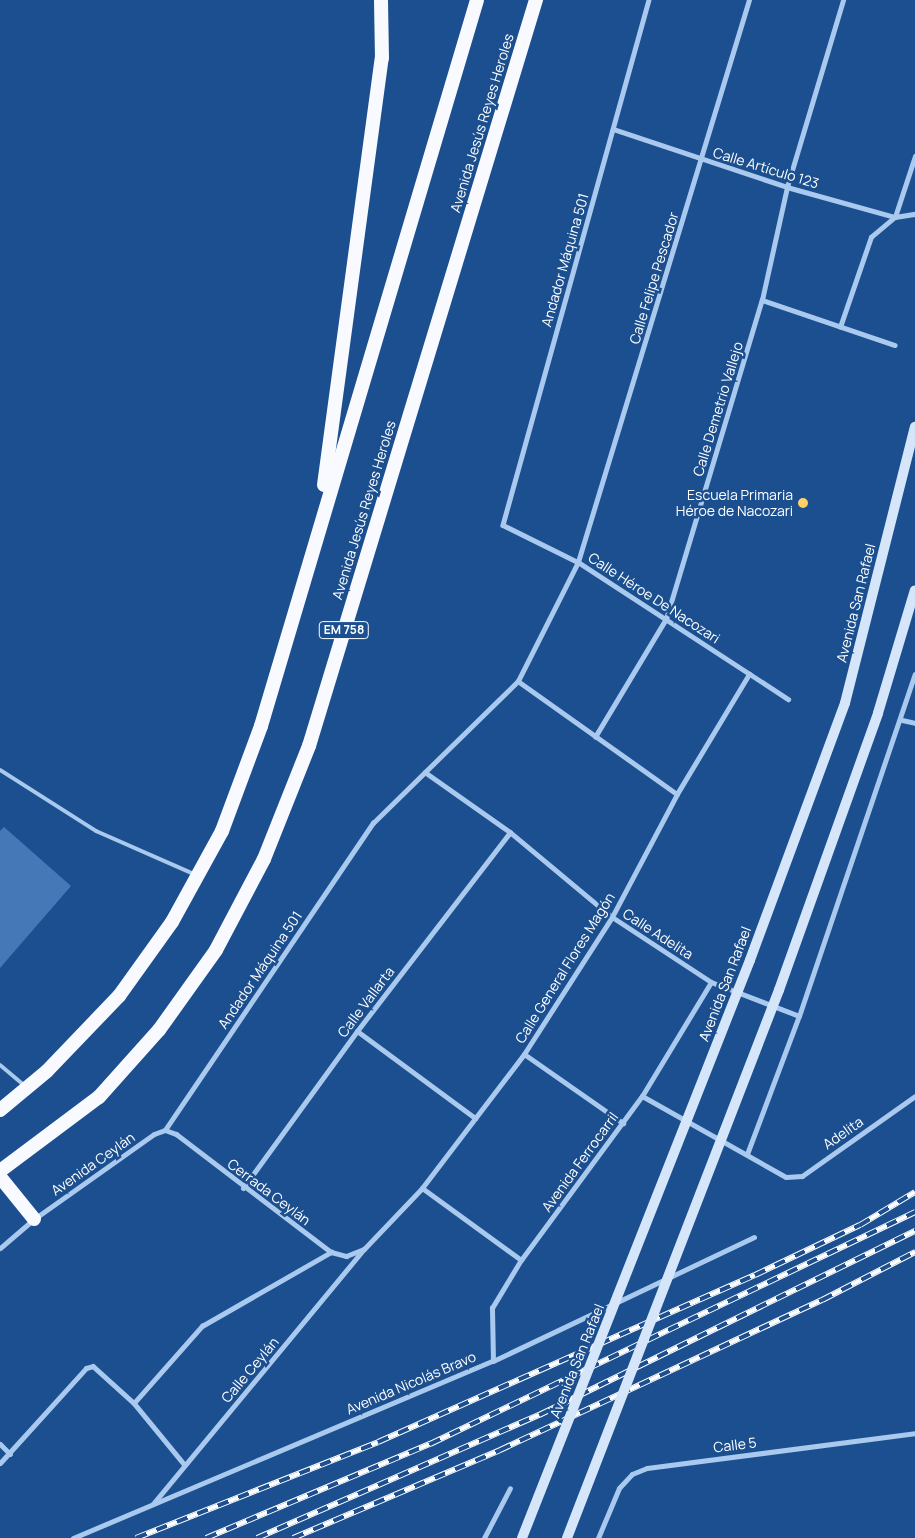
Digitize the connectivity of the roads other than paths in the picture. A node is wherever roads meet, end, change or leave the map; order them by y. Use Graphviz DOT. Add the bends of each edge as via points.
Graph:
graph roads {
  1 [pos="381,0"];
  2 [pos="477,0"];
  3 [pos="536,0"];
  4 [pos="649,0"];
  5 [pos="749,0"];
  6 [pos="843,0"];
  7 [pos="613,130"];
  8 [pos="915,156"];
  9 [pos="702,160"];
  10 [pos="787,187"];
  11 [pos="915,214"];
  12 [pos="894,217"];
  13 [pos="762,300"];
  14 [pos="840,327"];
  15 [pos="894,345"];
  16 [pos="915,428"];
  17 [pos="502,525"];
  18 [pos="317,533"];
  19 [pos="578,562"];
  20 [pos="915,590"];
  21 [pos="666,619"];
  22 [pos="749,674"];
  23 [pos="915,674"];
  24 [pos="518,681"];
  25 [pos="788,699"];
  26 [pos="902,720"];
  27 [pos="915,723"];
  28 [pos="595,737"];
  29 [pos="0,771"];
  30 [pos="424,772"];
  31 [pos="678,794"];
  32 [pos="510,832"];
  33 [pos="198,875"];
  34 [pos="612,918"];
  35 [pos="711,982"];
  36 [pos="799,1016"];
  37 [pos="357,1031"];
  38 [pos="524,1054"];
  39 [pos="0,1065"];
  40 [pos="27,1088"];
  41 [pos="642,1096"];
  42 [pos="915,1096"];
  43 [pos="0,1110"];
  44 [pos="475,1118"];
  45 [pos="623,1122"];
  46 [pos="165,1130"];
  47 [pos="747,1154"];
  48 [pos="0,1171"];
  49 [pos="0,1177"];
  50 [pos="243,1188"];
  51 [pos="422,1188"];
  52 [pos="34,1218"];
  53 [pos="754,1237"];
  54 [pos="0,1248"];
  55 [pos="364,1249"];
  56 [pos="331,1252"];
  57 [pos="521,1260"];
  58 [pos="493,1361"];
  59 [pos="93,1366"];
  60 [pos="134,1403"];
  61 [pos="915,1434"];
  62 [pos="0,1444"];
  63 [pos="10,1454"];
  64 [pos="0,1463"];
  65 [pos="185,1465"];
  66 [pos="510,1488"];
  67 [pos="153,1504"];
  68 [pos="73,1538"];
  69 [pos="484,1538"];
  70 [pos="522,1538"];
  71 [pos="567,1538"];
  72 [pos="598,1538"];
  1 -- 18 [label="highway" via="382,58"];
  2 -- 18 [label="highway"];
  3 -- 48 [label="highway, Avenida Jesús Reyes Heroles / EM 758" via="309,746 264,859 216,950 158,1030 99,1097"];
  4 -- 7 [label="street, Andador Máquina 501"];
  5 -- 9 [label="street, Calle Felipe Pescador"];
  6 -- 10 [label="street, Calle Demetrio Vallejo"];
  7 -- 9 [label="street, Calle Artículo 123"];
  7 -- 17 [label="street, Andador Máquina 501"];
  8 -- 12 [label="street"];
  9 -- 10 [label="street, Calle Artículo 123"];
  9 -- 19 [label="street, Calle Felipe Pescador"];
  10 -- 12 [label="street, Calle Artículo 123"];
  10 -- 13 [label="street, Calle Demetrio Vallejo"];
  11 -- 12 [label="street, Calle Artículo 123"];
  12 -- 14 [label="street" via="871,237"];
  13 -- 14 [label="street"];
  13 -- 21 [label="street, Calle Demetrio Vallejo"];
  14 -- 15 [label="street"];
  16 -- 70 [label="main road, Avenida San Rafael, bridge" via="845,703 747,969"];
  17 -- 19 [label="street, Calle Héroe De Nacozari"];
  18 -- 33 [label="highway" via="261,726 222,831"];
  19 -- 21 [label="street, Calle Héroe De Nacozari"];
  19 -- 24 [label="street, Calle Felipe Pescador"];
  20 -- 71 [label="main road, bridge" via="878,713 779,990"];
  21 -- 22 [label="street, Calle Héroe De Nacozari"];
  21 -- 28 [label="street, Calle Demetrio Vallejo"];
  22 -- 25 [label="street, Calle Héroe De Nacozari"];
  22 -- 31 [label="street, Calle General Flores Magón"];
  23 -- 26 [label="street"];
  24 -- 28 [label="street"];
  24 -- 30 [label="street, Andador Máquina 501"];
  26 -- 27 [label="street"];
  26 -- 36 [label="street"];
  28 -- 31 [label="street"];
  29 -- 33 [label="lane" via="96,831"];
  30 -- 32 [label="street, Calle Adelita"];
  30 -- 46 [label="street, Andador Máquina 501" via="373,823"];
  31 -- 34 [label="street, Calle General Flores Magón"];
  32 -- 34 [label="street, Calle Adelita"];
  32 -- 37 [label="street, Calle Vallarta"];
  33 -- 40 [label="highway" via="172,922 119,996"];
  34 -- 35 [label="street, Calle Adelita"];
  34 -- 38 [label="street, Calle General Flores Magón"];
  35 -- 36 [label="street, Calle Adelita"];
  35 -- 41 [label="street, Avenida Ferrocarril"];
  36 -- 47 [label="street"];
  37 -- 44 [label="street"];
  37 -- 50 [label="street, Calle Vallarta"];
  38 -- 44 [label="street, Calle General Flores Magón"];
  38 -- 45 [label="street"];
  39 -- 40 [label="lane"];
  40 -- 43 [label="highway"];
  41 -- 45 [label="street, Avenida Ferrocarril"];
  41 -- 47 [label="street"];
  42 -- 47 [label="street, Adelita" via="802,1176 780,1175"];
  44 -- 51 [label="street, Calle General Flores Magón"];
  45 -- 57 [label="street, Avenida Ferrocarril"];
  46 -- 50 [label="street, Cerrada Ceylán" via="176,1134"];
  46 -- 52 [label="street, Avenida Ceylán" via="154,1134"];
  49 -- 52 [label="highway"];
  50 -- 56 [label="street, Cerrada Ceylán"];
  51 -- 55 [label="street, Calle General Flores Magón"];
  51 -- 57 [label="street"];
  52 -- 54 [label="street, Avenida Ceylán"];
  53 -- 58 [label="street, Avenida Nicolás Bravo"];
  55 -- 56 [label="street" via="346,1256"];
  55 -- 65 [label="street, Calle Ceylán"];
  56 -- 60 [label="street" via="202,1326"];
  57 -- 58 [label="street, Avenida Ferrocarril" via="492,1308"];
  58 -- 67 [label="street, Avenida Nicolás Bravo"];
  59 -- 60 [label="street"];
  59 -- 63 [label="street" via="86,1368"];
  60 -- 65 [label="street"];
  61 -- 72 [label="street, Calle 5" via="647,1468 632,1474 619,1488"];
  62 -- 63 [label="street"];
  63 -- 64 [label="street"];
  65 -- 67 [label="street, Calle Ceylán"];
  66 -- 69 [label="street"];
  67 -- 68 [label="street, Avenida Nicolás Bravo"];
}
